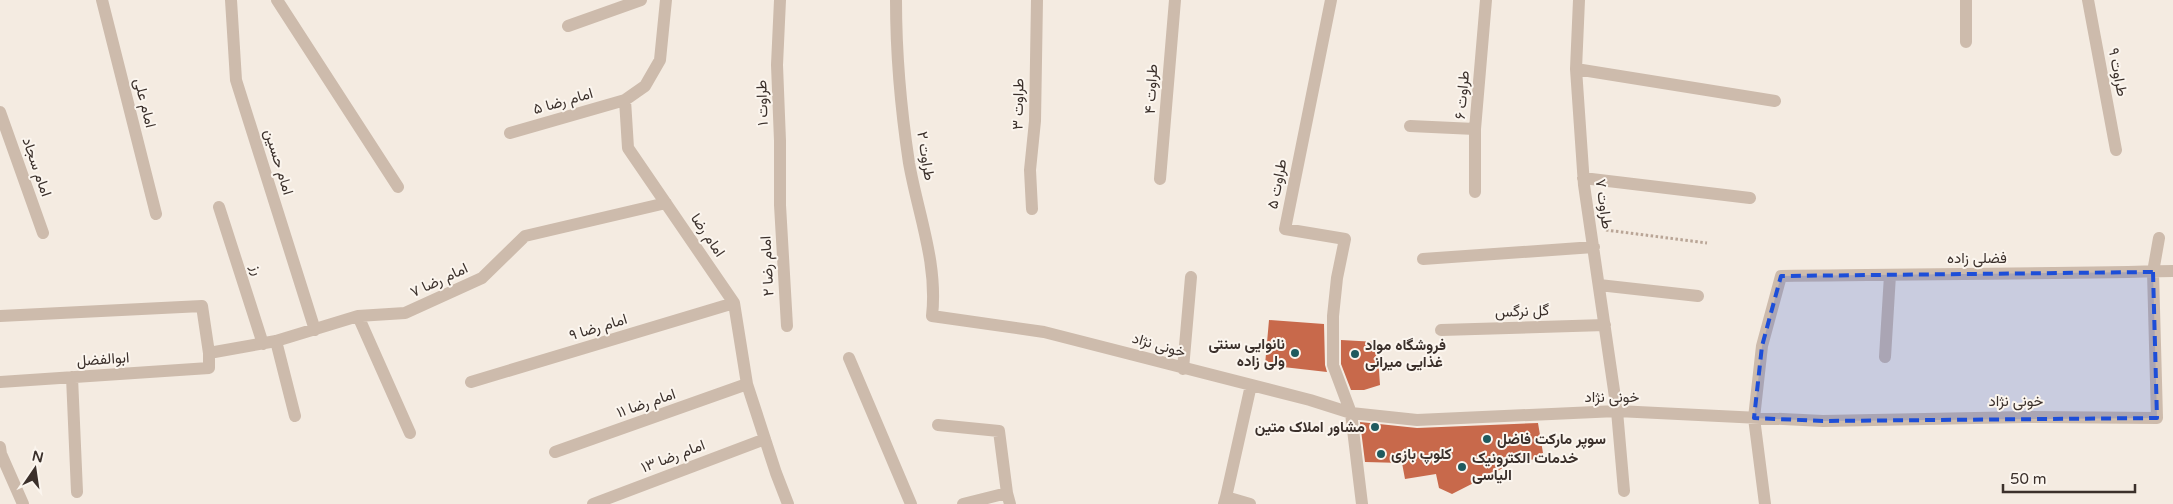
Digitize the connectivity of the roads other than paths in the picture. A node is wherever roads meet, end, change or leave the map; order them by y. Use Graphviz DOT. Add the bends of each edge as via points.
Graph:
graph roads {
  1 [pos="102,0"];
  2 [pos="231,0"];
  3 [pos="278,0"];
  4 [pos="641,0"];
  5 [pos="666,0"];
  6 [pos="780,0"];
  7 [pos="896,0"];
  8 [pos="1037,0"];
  9 [pos="1175,0"];
  10 [pos="1331,0"];
  11 [pos="1486,0"];
  12 [pos="1579,0"];
  13 [pos="1966,0"];
  14 [pos="2088,0"];
  15 [pos="568,26"];
  16 [pos="1966,42"];
  17 [pos="1576,69"];
  18 [pos="625,100"];
  19 [pos="1775,101"];
  20 [pos="0,112"];
  21 [pos="1410,126"];
  22 [pos="1476,129"];
  23 [pos="510,133"];
  24 [pos="2116,150"];
  25 [pos="1584,178"];
  26 [pos="1160,180"];
  27 [pos="398,187"];
  28 [pos="1475,192"];
  29 [pos="1750,198"];
  30 [pos="666,203"];
  31 [pos="780,205"];
  32 [pos="219,207"];
  33 [pos="1032,209"];
  34 [pos="156,214"];
  35 [pos="43,233"];
  36 [pos="2159,238"];
  37 [pos="1594,247"];
  38 [pos="1423,259"];
  39 [pos="2173,271"];
  40 [pos="2153,272"];
  41 [pos="1890,275"];
  42 [pos="1191,277"];
  43 [pos="1599,285"];
  44 [pos="1698,296"];
  45 [pos="734,303"];
  46 [pos="0,316"];
  47 [pos="358,316"];
  48 [pos="932,316"];
  49 [pos="1605,325"];
  50 [pos="787,326"];
  51 [pos="314,330"];
  52 [pos="1441,330"];
  53 [pos="276,342"];
  54 [pos="263,344"];
  55 [pos="209,353"];
  56 [pos="1885,357"];
  57 [pos="849,358"];
  58 [pos="1183,369"];
  59 [pos="72,378"];
  60 [pos="0,382"];
  61 [pos="471,382"];
  62 [pos="748,384"];
  63 [pos="1251,385"];
  64 [pos="1617,411"];
  65 [pos="1351,414"];
  66 [pos="295,416"];
  67 [pos="1754,418"];
  68 [pos="938,425"];
  69 [pos="410,433"];
  70 [pos="765,439"];
  71 [pos="0,447"];
  72 [pos="555,452"];
  73 [pos="1624,491"];
  74 [pos="77,492"];
  75 [pos="1009,499"];
  76 [pos="1225,501"];
  77 [pos="23,504"];
  78 [pos="593,504"];
  79 [pos="788,504"];
  80 [pos="911,504"];
  81 [pos="963,504"];
  82 [pos="1250,504"];
  83 [pos="1362,504"];
  84 [pos="1765,504"];
  1 -- 34 [label="street, امام علی"];
  2 -- 51 [label="street, امام حسین" via="236,80"];
  3 -- 27 [label="street"];
  4 -- 15 [label="street"];
  5 -- 18 [label="street" via="660,60 645,86"];
  6 -- 31 [label="street, طراوت ۱" via="777,64"];
  7 -- 48 [label="street, طراوت ۲" via="909,163 926,236 934,292"];
  8 -- 33 [label="street, طراوت ۳" via="1035,121 1030,170"];
  9 -- 26 [label="street, طراوت ۴"];
  10 -- 65 [label="street, طراوت ۵" via="1286,229 1345,240 1333,316 1332,365"];
  11 -- 22 [label="street, طراوت ۶"];
  12 -- 17 [label="street, طراوت ۷"];
  13 -- 16 [label="street"];
  14 -- 24 [label="street, طراوت ۹"];
  17 -- 19 [label="street"];
  17 -- 25 [label="street, طراوت ۷"];
  18 -- 23 [label="street, امام رضا ۵"];
  18 -- 30 [label="street, امام رضا" via="628,148"];
  20 -- 35 [label="street, امام سجاد"];
  21 -- 22 [label="street"];
  22 -- 28 [label="street, طراوت ۶"];
  25 -- 29 [label="street"];
  25 -- 37 [label="street, طراوت ۷"];
  30 -- 45 [label="street, امام رضا"];
  30 -- 47 [label="street, امام رضا ۷" via="525,236 482,278 406,313"];
  31 -- 50 [label="street, امام رضا ۲"];
  32 -- 54 [label="street, رز"];
  36 -- 40 [label="street"];
  37 -- 38 [label="street"];
  37 -- 43 [label="street, طراوت ۷"];
  39 -- 40 [label="street, فضلی زاده"];
  40 -- 41 [label="street, فضلی زاده"];
  40 -- 67 [label="street, خونی نژاد" via="2158,418 1823,421"];
  41 -- 56 [label="street"];
  41 -- 67 [label="street, فضلی زاده" via="1781,276 1762,346"];
  42 -- 58 [label="street"];
  43 -- 44 [label="street"];
  43 -- 49 [label="street, طراوت ۷"];
  45 -- 61 [label="street, امام رضا ۹"];
  45 -- 62 [label="street, امام رضا"];
  46 -- 55 [label="street" via="202,306"];
  47 -- 51 [label="street, امام رضا ۷"];
  47 -- 69 [label="street"];
  48 -- 58 [label="street, خونی نژاد" via="1044,332"];
  49 -- 52 [label="street, گل نرگس"];
  49 -- 64 [label="street, طراوت ۷"];
  51 -- 53 [label="street, امام رضا ۷"];
  53 -- 54 [label="street, امام رضا ۷"];
  53 -- 66 [label="street"];
  54 -- 55 [label="street, امام رضا ۷"];
  55 -- 59 [label="street, ابوالفضل" via="209,368"];
  57 -- 80 [label="street"];
  58 -- 63 [label="street, خونی نژاد"];
  59 -- 60 [label="street, ابوالفضل"];
  59 -- 74 [label="street"];
  62 -- 70 [label="street, امام رضا"];
  62 -- 72 [label="street, امام رضا ۱۱"];
  63 -- 65 [label="street, خونی نژاد"];
  63 -- 76 [label="street"];
  64 -- 65 [label="street, خونی نژاد" via="1417,420"];
  64 -- 67 [label="street, خونی نژاد"];
  64 -- 73 [label="street, طراوت ۷"];
  65 -- 83 [label="street"];
  67 -- 84 [label="street"];
  68 -- 75 [label="street" via="999,431"];
  70 -- 78 [label="street, امام رضا ۱۳"];
  70 -- 79 [label="street, امام رضا"];
  71 -- 77 [label="street"];
  75 -- 81 [label="street"];
  76 -- 82 [label="street"];
}
